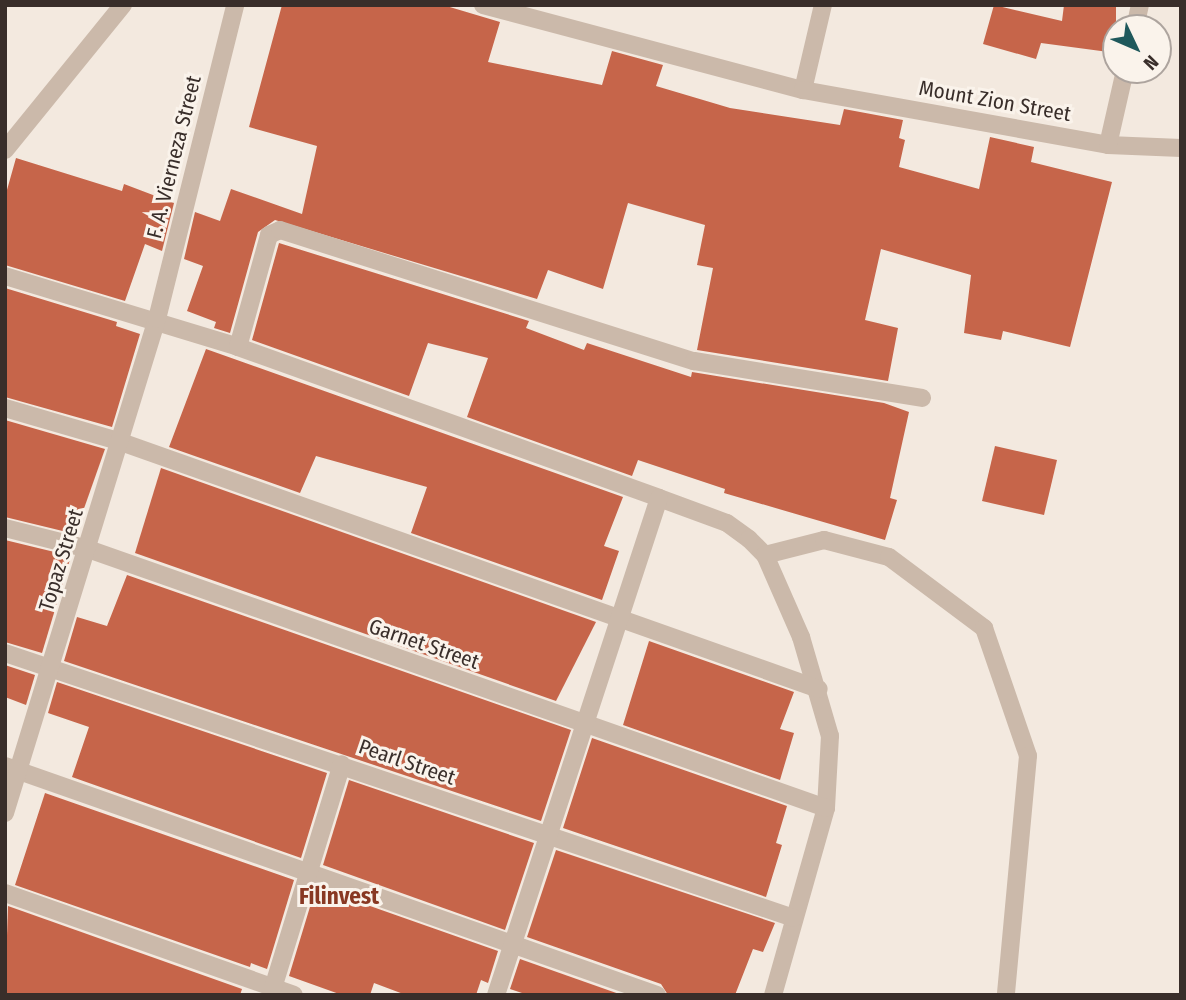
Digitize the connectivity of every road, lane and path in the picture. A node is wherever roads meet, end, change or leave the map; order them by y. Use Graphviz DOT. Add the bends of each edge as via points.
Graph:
graph roads {
  1 [pos="123,5"];
  2 [pos="235,5"];
  3 [pos="483,5"];
  4 [pos="823,5"];
  5 [pos="1122,84"];
  6 [pos="803,90"];
  7 [pos="1108,145"];
  8 [pos="1181,148"];
  9 [pos="5,150"];
  10 [pos="5,276"];
  11 [pos="157,319"];
  12 [pos="238,347"];
  13 [pos="922,398"];
  14 [pos="5,408"];
  15 [pos="121,442"];
  16 [pos="659,498"];
  17 [pos="5,528"];
  18 [pos="88,549"];
  19 [pos="765,555"];
  20 [pos="620,620"];
  21 [pos="5,653"];
  22 [pos="51,666"];
  23 [pos="819,689"];
  24 [pos="582,724"];
  25 [pos="342,764"];
  26 [pos="12,767"];
  27 [pos="826,808"];
  28 [pos="5,813"];
  29 [pos="548,834"];
  30 [pos="307,873"];
  31 [pos="5,893"];
  32 [pos="794,918"];
  33 [pos="512,946"];
  34 [pos="273,988"];
  35 [pos="294,995"];
  36 [pos="496,995"];
  37 [pos="657,995"];
  38 [pos="773,995"];
  39 [pos="1006,995"];
  1 -- 9 [label="street"];
  2 -- 11 [label="street, F. A. Vierneza Street"];
  3 -- 6 [label="street, Mount Zion Street"];
  4 -- 6 [label="street"];
  5 -- 7 [label="street"];
  6 -- 7 [label="street, Mount Zion Street"];
  7 -- 8 [label="street, Mount Zion Street"];
  10 -- 11 [label="street"];
  11 -- 12 [label="street"];
  11 -- 15 [label="street, Topaz Street"];
  12 -- 13 [label="street" via="270,235 280,230 694,361"];
  12 -- 16 [label="street"];
  14 -- 15 [label="street"];
  15 -- 18 [label="street, Topaz Street"];
  15 -- 20 [label="street"];
  16 -- 19 [label="street" via="727,523"];
  16 -- 20 [label="street"];
  17 -- 18 [label="street, Garnet Street"];
  18 -- 22 [label="street, Topaz Street"];
  18 -- 24 [label="street, Garnet Street"];
  19 -- 23 [label="street"];
  19 -- 39 [label="street" via="824,540 890,557 984,628 1028,756"];
  20 -- 23 [label="street"];
  20 -- 24 [label="street"];
  21 -- 22 [label="street, Pearl Street"];
  22 -- 25 [label="street, Pearl Street"];
  22 -- 26 [label="street, Topaz Street"];
  23 -- 27 [label="street" via="830,736"];
  24 -- 27 [label="street, Garnet Street"];
  24 -- 29 [label="street"];
  25 -- 29 [label="street, Pearl Street"];
  25 -- 30 [label="street"];
  26 -- 28 [label="street, Topaz Street"];
  26 -- 30 [label="street"];
  27 -- 32 [label="street"];
  29 -- 32 [label="street, Pearl Street"];
  29 -- 33 [label="street"];
  30 -- 33 [label="street"];
  30 -- 34 [label="street"];
  31 -- 34 [label="street"];
  32 -- 38 [label="street"];
  33 -- 36 [label="street"];
  33 -- 37 [label="street"];
  34 -- 35 [label="street"];
}
